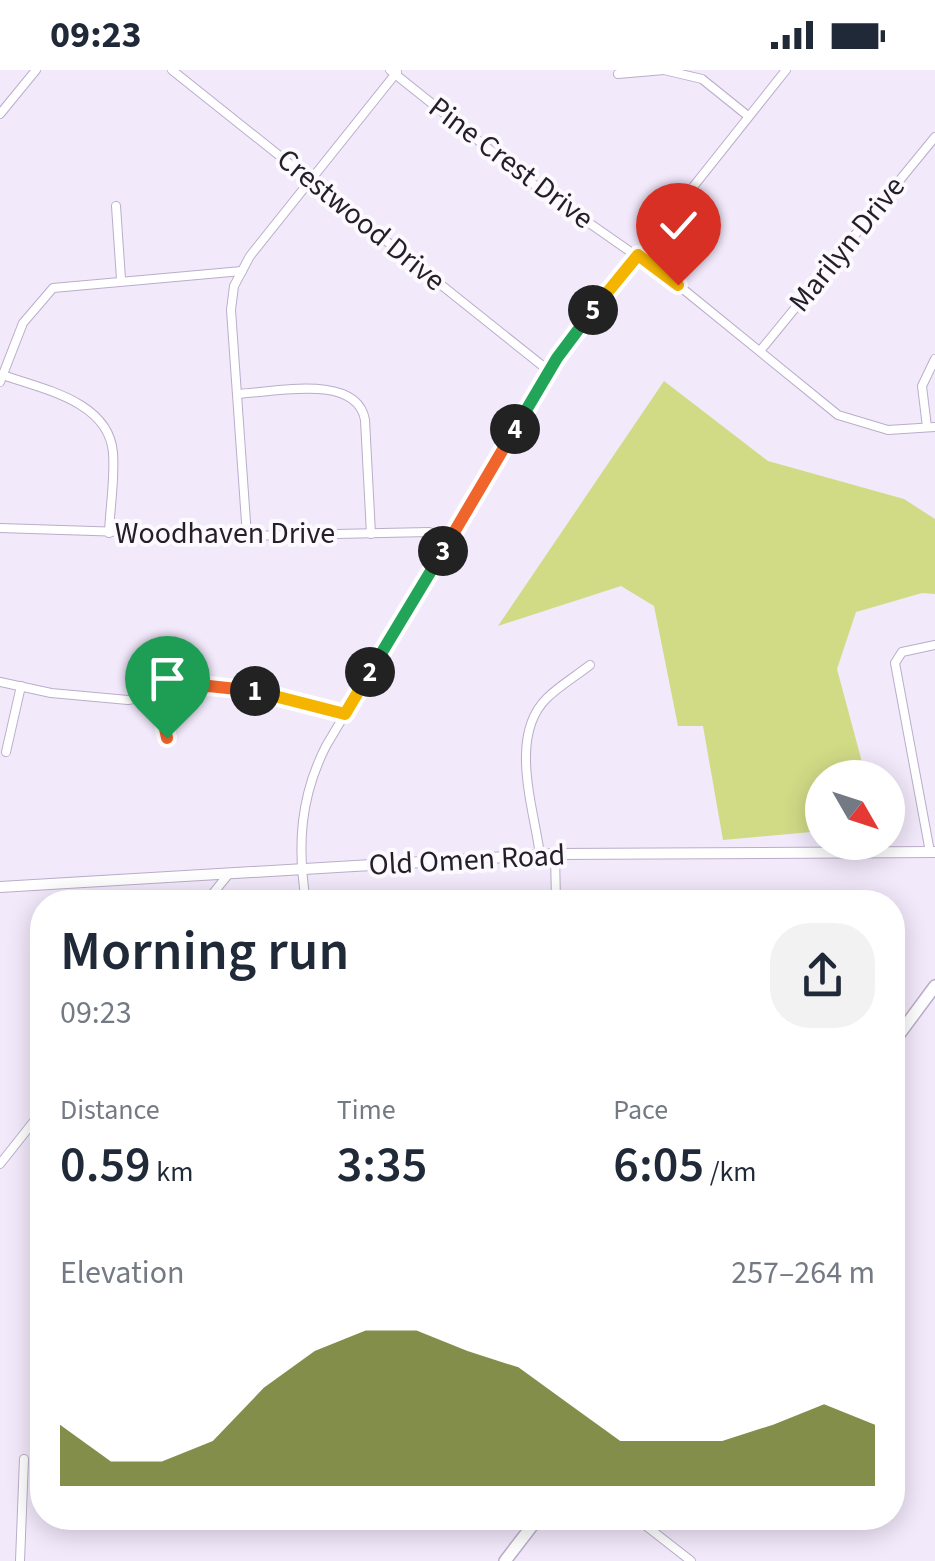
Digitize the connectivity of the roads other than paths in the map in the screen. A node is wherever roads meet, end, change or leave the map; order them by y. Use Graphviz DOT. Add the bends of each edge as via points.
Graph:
graph roads {
  1 [pos="36,70"];
  2 [pos="172,70"];
  3 [pos="664,70"];
  4 [pos="786,70"];
  5 [pos="394,71"];
  6 [pos="618,74"];
  7 [pos="0,114"];
  8 [pos="748,116"];
  9 [pos="935,137"];
  10 [pos="311,180"];
  11 [pos="116,206"];
  12 [pos="638,255"];
  13 [pos="242,271"];
  14 [pos="121,279"];
  15 [pos="760,351"];
  16 [pos="935,359"];
  17 [pos="549,371"];
  18 [pos="1,379"];
  19 [pos="238,394"];
  20 [pos="931,427"];
  21 [pos="0,528"];
  22 [pos="109,533"];
  23 [pos="370,534"];
  24 [pos="247,536"];
  25 [pos="450,538"];
  26 [pos="935,645"];
  27 [pos="590,665"];
  28 [pos="0,682"];
  29 [pos="21,686"];
  30 [pos="158,695"];
  31 [pos="345,714"];
  32 [pos="167,738"];
  33 [pos="6,752"];
  34 [pos="932,852"];
  35 [pos="555,854"];
  36 [pos="540,855"];
  37 [pos="301,869"];
  38 [pos="227,876"];
  39 [pos="0,887"];
  40 [pos="216,890"];
  41 [pos="304,890"];
  42 [pos="556,890"];
  43 [pos="935,986"];
  44 [pos="905,1026"];
  45 [pos="30,1126"];
  46 [pos="0,1164"];
  47 [pos="24,1459"];
  48 [pos="529,1530"];
  49 [pos="651,1530"];
  50 [pos="20,1561"];
  51 [pos="506,1561"];
  52 [pos="691,1561"];
  1 -- 7 [label="street"];
  2 -- 10 [label="street, Crestwood Drive"];
  3 -- 6 [label="street"];
  3 -- 8 [label="street" via="702,79"];
  4 -- 8 [label="street"];
  5 -- 10 [label="street"];
  5 -- 12 [label="street, Pine Crest Drive" via="529,181"];
  8 -- 12 [label="street"];
  9 -- 15 [label="street, Marilyn Drive"];
  10 -- 13 [label="street"];
  10 -- 17 [label="street, Crestwood Drive"];
  11 -- 14 [label="street"];
  12 -- 15 [label="street, Pine Crest Drive"];
  12 -- 17 [label="street"];
  13 -- 14 [label="street"];
  13 -- 19 [label="street" via="231,310"];
  14 -- 18 [label="street" via="53,288 30,310"];
  15 -- 20 [label="street, Pine Crest Drive" via="843,418 894,430"];
  16 -- 20 [label="street" via="922,386"];
  17 -- 25 [label="street"];
  18 -- 22 [label="street" via="63,396 94,416 113,451"];
  19 -- 23 [label="street" via="342,390 359,402"];
  19 -- 24 [label="street"];
  21 -- 22 [label="street, Woodhaven Drive"];
  22 -- 24 [label="street, Woodhaven Drive"];
  23 -- 24 [label="street, Woodhaven Drive"];
  23 -- 25 [label="street, Woodhaven Drive"];
  25 -- 31 [label="street"];
  26 -- 34 [label="street" via="902,652 895,663"];
  27 -- 36 [label="street" via="547,698 526,737"];
  28 -- 29 [label="street"];
  29 -- 30 [label="street" via="128,700"];
  29 -- 33 [label="street"];
  30 -- 31 [label="street" via="234,687"];
  30 -- 32 [label="street"];
  31 -- 37 [label="street" via="311,775"];
  34 -- 35 [label="street, Old Omen Road"];
  35 -- 36 [label="street, Old Omen Road"];
  35 -- 42 [label="street"];
  36 -- 37 [label="street, Old Omen Road"];
  37 -- 38 [label="street, Old Omen Road"];
  37 -- 41 [label="street"];
  38 -- 39 [label="street, Old Omen Road"];
  38 -- 40 [label="street"];
  43 -- 44 [label="main road"];
  45 -- 46 [label="street"];
  47 -- 50 [label="street"];
  48 -- 51 [label="main road"];
  49 -- 52 [label="street"];
}
